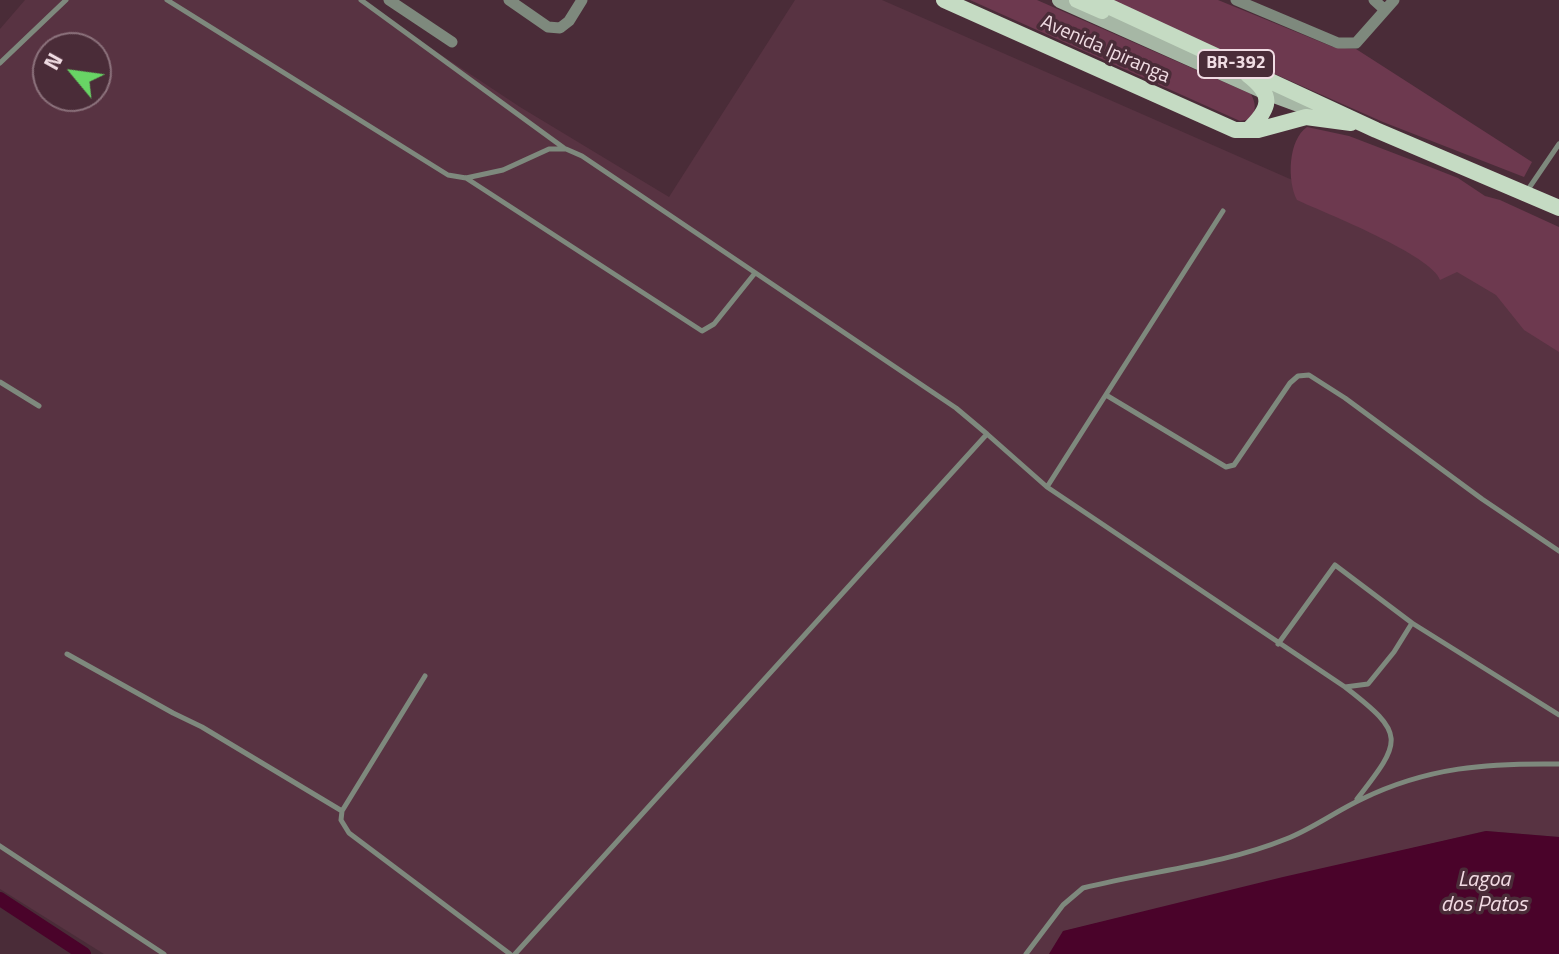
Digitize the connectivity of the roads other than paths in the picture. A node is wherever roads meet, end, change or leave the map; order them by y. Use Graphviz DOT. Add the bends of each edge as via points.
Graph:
graph roads {
  1 [pos="66,0"];
  2 [pos="167,0"];
  3 [pos="361,0"];
  4 [pos="389,0"];
  5 [pos="509,0"];
  6 [pos="582,0"];
  7 [pos="944,0"];
  8 [pos="1060,0"];
  9 [pos="1077,0"];
  10 [pos="1095,0"];
  11 [pos="1236,0"];
  12 [pos="1374,0"];
  13 [pos="1394,0"];
  14 [pos="1385,10"];
  15 [pos="452,42"];
  16 [pos="0,63"];
  17 [pos="1266,92"];
  18 [pos="1346,122"];
  19 [pos="1248,130"];
  20 [pos="1376,130"];
  21 [pos="1559,144"];
  22 [pos="566,149"];
  23 [pos="466,178"];
  24 [pos="1526,192"];
  25 [pos="1559,208"];
  26 [pos="1223,211"];
  27 [pos="755,273"];
  28 [pos="0,382"];
  29 [pos="1106,395"];
  30 [pos="39,406"];
  31 [pos="987,434"];
  32 [pos="1047,487"];
  33 [pos="1559,551"];
  34 [pos="1412,623"];
  35 [pos="1278,644"];
  36 [pos="67,654"];
  37 [pos="425,676"];
  38 [pos="1345,687"];
  39 [pos="1559,715"];
  40 [pos="1559,764"];
  41 [pos="1354,803"];
  42 [pos="342,811"];
  43 [pos="0,846"];
  44 [pos="164,954"];
  45 [pos="513,954"];
  46 [pos="1026,954"];
  1 -- 16 [label="lane"];
  2 -- 23 [label="lane" via="448,175"];
  3 -- 22 [label="lane"];
  4 -- 15 [label="street"];
  5 -- 6 [label="street" via="548,27 560,28"];
  7 -- 19 [label="main road, Avenida Ipiranga" via="1235,130"];
  8 -- 17 [label="main road, BR-392"];
  9 -- 17 [label="main road" via="1247,74"];
  10 -- 20 [label="main road, BR-392"];
  11 -- 14 [label="street" via="1338,43 1356,43"];
  12 -- 14 [label="street"];
  13 -- 14 [label="street"];
  17 -- 18 [label="main road, BR-392"];
  17 -- 19 [label="main road" via="1265,112"];
  18 -- 19 [label="main road, Avenida Ipiranga" via="1306,117"];
  18 -- 20 [label="main road, BR-392"];
  20 -- 24 [label="main road, BR-392"];
  21 -- 24 [label="lane"];
  22 -- 23 [label="lane" via="549,149 503,170"];
  22 -- 27 [label="lane"];
  23 -- 27 [label="lane" via="702,331 714,324"];
  24 -- 25 [label="main road, BR-392"];
  26 -- 29 [label="lane"];
  27 -- 31 [label="lane"];
  28 -- 30 [label="lane"];
  29 -- 32 [label="lane"];
  29 -- 33 [label="lane" via="1226,467 1234,465 1290,383 1309,375"];
  31 -- 32 [label="lane"];
  31 -- 45 [label="lane"];
  32 -- 35 [label="lane"];
  34 -- 35 [label="lane" via="1335,565"];
  34 -- 38 [label="lane" via="1368,684"];
  34 -- 39 [label="lane"];
  35 -- 38 [label="lane"];
  36 -- 42 [label="lane"];
  37 -- 42 [label="lane"];
  38 -- 41 [label="lane" via="1378,713 1392,745"];
  40 -- 41 [label="lane" via="1471,765 1408,779"];
  41 -- 46 [label="lane" via="1288,839 1241,854 1083,888 1063,905"];
  42 -- 45 [label="lane" via="349,833"];
  43 -- 44 [label="lane"];
}
